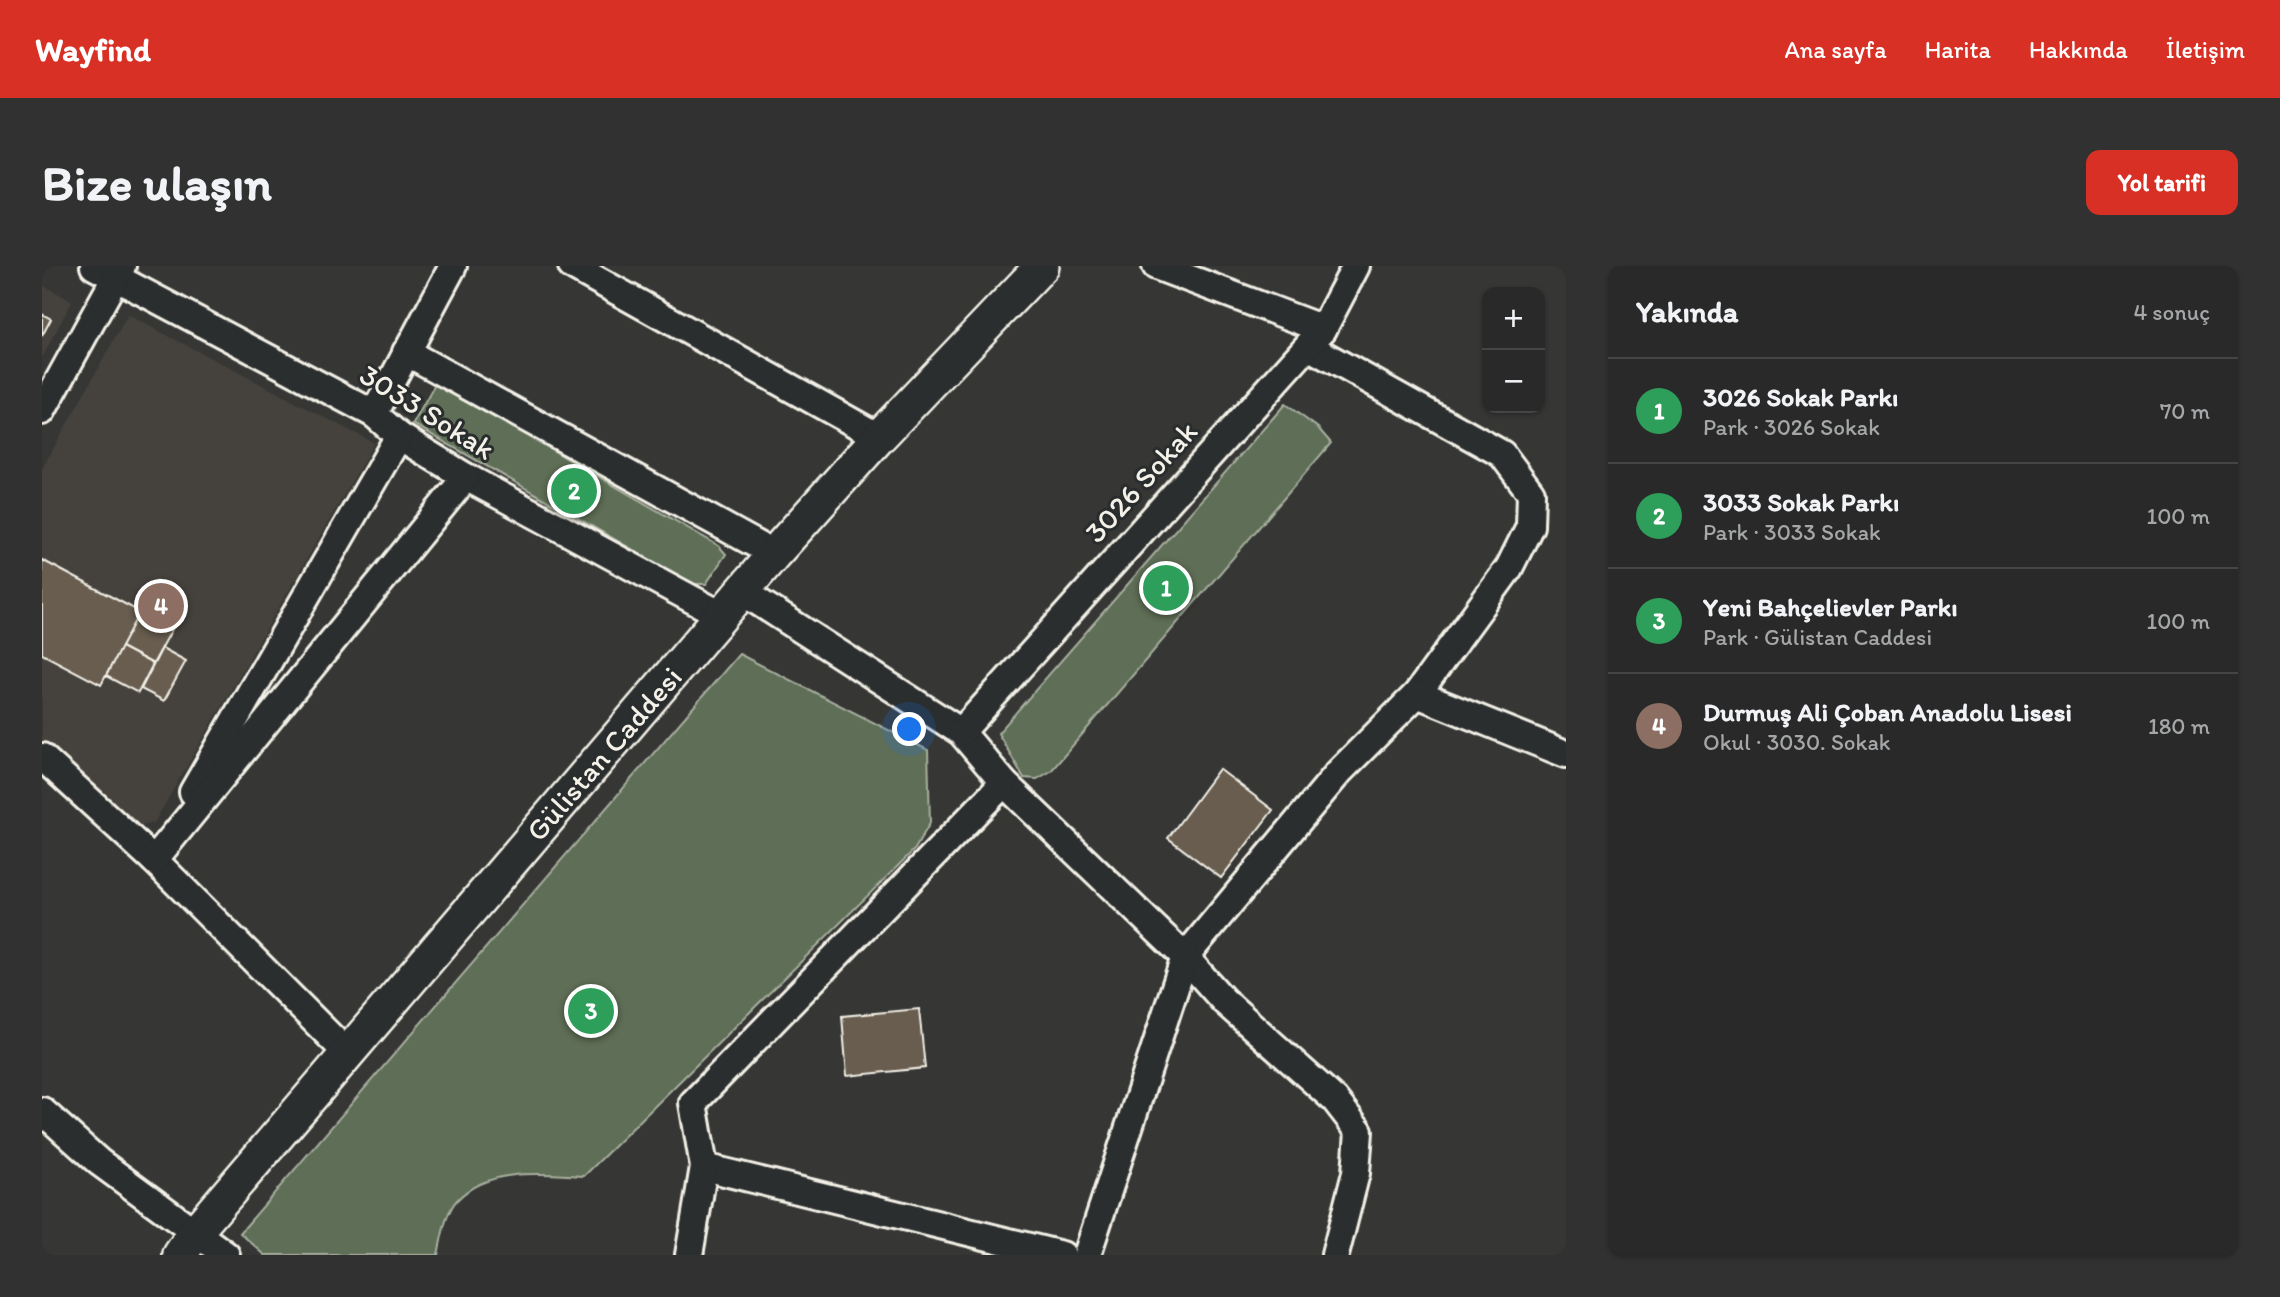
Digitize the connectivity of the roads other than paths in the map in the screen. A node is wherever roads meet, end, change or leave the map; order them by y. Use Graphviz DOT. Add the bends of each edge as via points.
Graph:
graph roads {
  1 [pos="453,266"];
  2 [pos="572,266"];
  3 [pos="1042,266"];
  4 [pos="1156,266"];
  5 [pos="1356,266"];
  6 [pos="111,270"];
  7 [pos="1315,338"];
  8 [pos="406,352"];
  9 [pos="42,411"];
  10 [pos="374,414"];
  11 [pos="399,436"];
  12 [pos="879,437"];
  13 [pos="466,477"];
  14 [pos="774,554"];
  15 [pos="733,604"];
  16 [pos="1417,694"];
  17 [pos="961,732"];
  18 [pos="1566,754"];
  19 [pos="42,757"];
  20 [pos="1004,783"];
  21 [pos="154,860"];
  22 [pos="1185,957"];
  23 [pos="347,1053"];
  24 [pos="42,1111"];
  25 [pos="704,1167"];
  26 [pos="188,1243"];
  27 [pos="226,1255"];
  28 [pos="689,1255"];
  29 [pos="1062,1255"];
  30 [pos="1087,1255"];
  31 [pos="1335,1255"];
  1 -- 8 [label="street"];
  2 -- 12 [label="street"];
  3 -- 12 [label="street, Gülistan Caddesi"];
  4 -- 7 [label="street"];
  5 -- 7 [label="street, 3026 Sokak"];
  6 -- 9 [label="street"];
  6 -- 10 [label="street, 3033 Sokak"];
  7 -- 16 [label="street" via="1502,454 1531,493 1530,526 1509,568"];
  7 -- 17 [label="street, 3026 Sokak"];
  8 -- 10 [label="street"];
  8 -- 14 [label="street, 3033 Sokak"];
  10 -- 11 [label="street, 3033 Sokak"];
  11 -- 13 [label="street, 3033 Sokak"];
  11 -- 21 [label="street"];
  12 -- 14 [label="street, Gülistan Caddesi"];
  13 -- 15 [label="street, 3033 Sokak"];
  13 -- 21 [label="street"];
  14 -- 15 [label="street, Gülistan Caddesi"];
  15 -- 17 [label="street, 3033 Sokak"];
  15 -- 23 [label="street, Gülistan Caddesi"];
  16 -- 18 [label="street"];
  16 -- 22 [label="street" via="1339,772"];
  17 -- 20 [label="street, 3033 Sokak"];
  19 -- 21 [label="street"];
  20 -- 22 [label="street, 3033 Sokak"];
  20 -- 25 [label="street" via="693,1102"];
  21 -- 23 [label="street"];
  22 -- 30 [label="street"];
  22 -- 31 [label="street, 3033 Sokak" via="1224,1001 1335,1100 1359,1131 1356,1173"];
  23 -- 26 [label="street, Gülistan Caddesi"];
  24 -- 26 [label="street"];
  25 -- 28 [label="street"];
  25 -- 29 [label="street"];
  26 -- 27 [label="street"];
}
